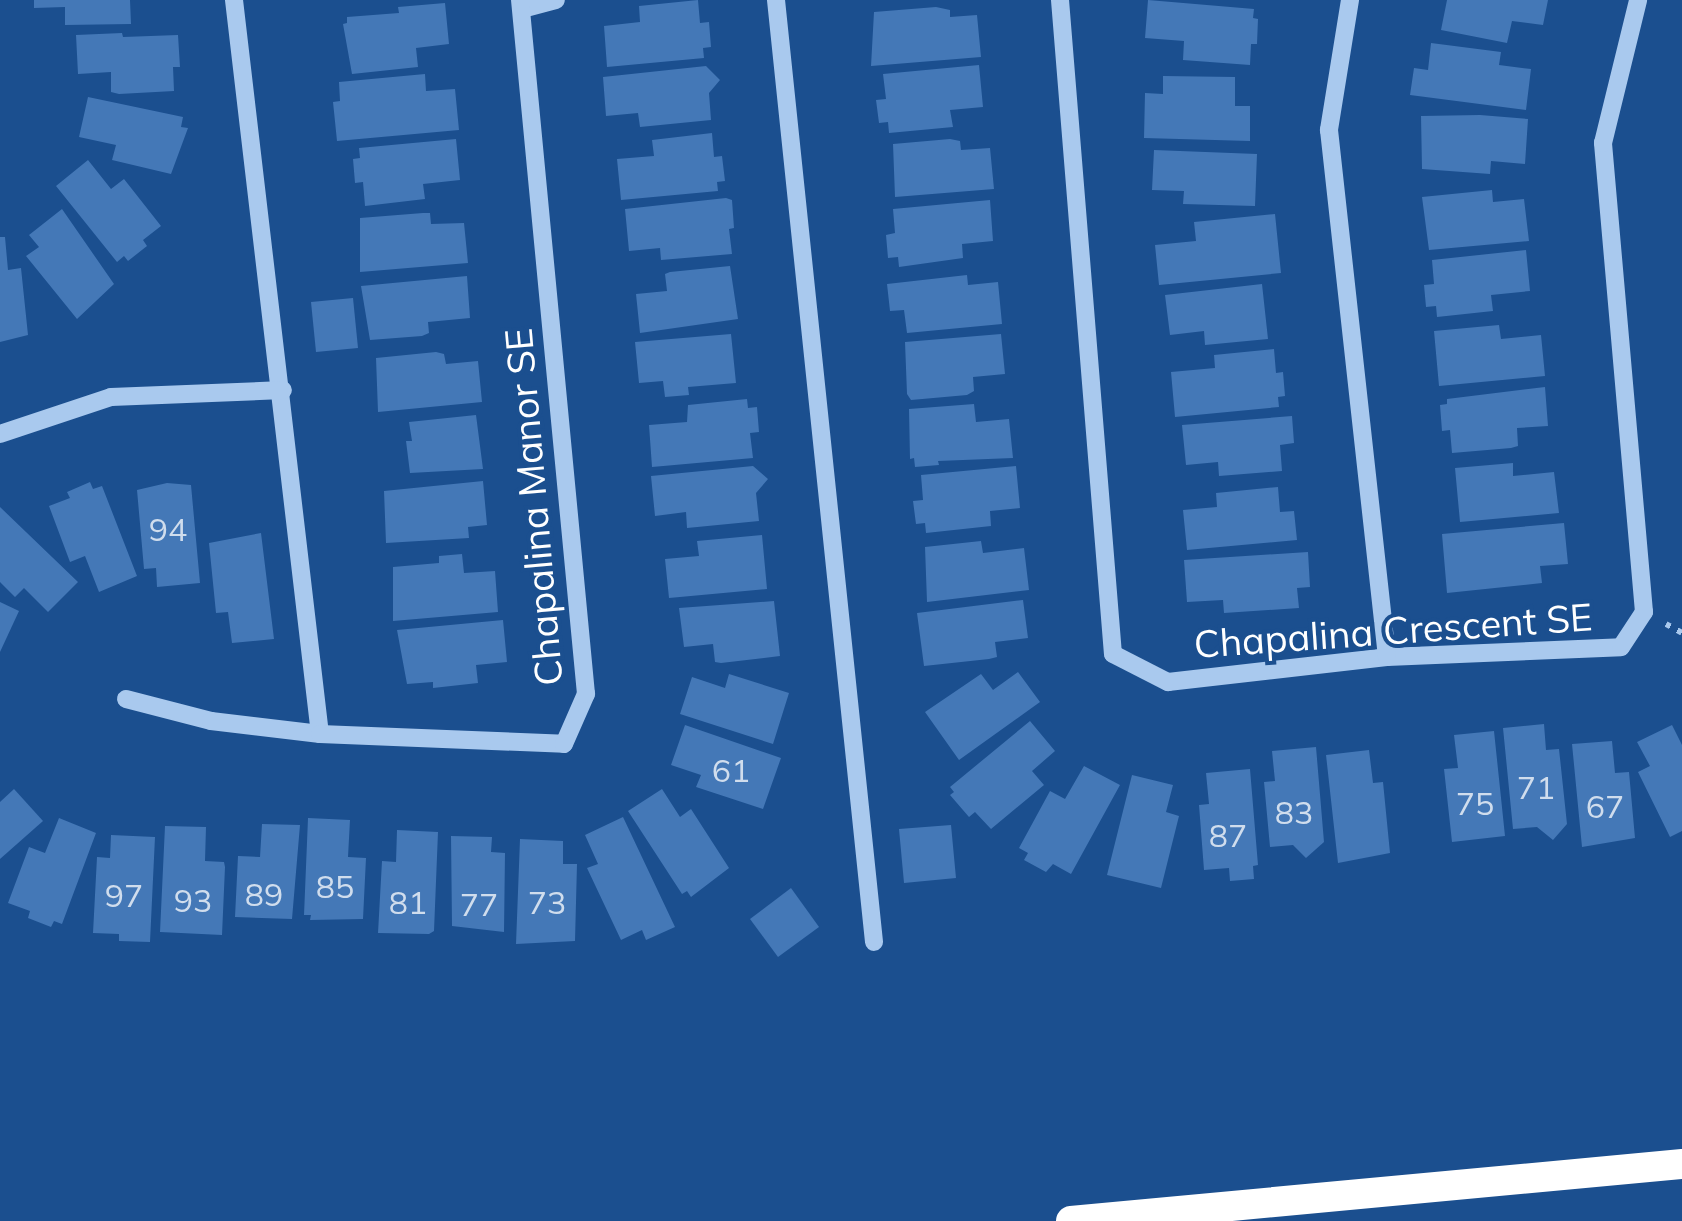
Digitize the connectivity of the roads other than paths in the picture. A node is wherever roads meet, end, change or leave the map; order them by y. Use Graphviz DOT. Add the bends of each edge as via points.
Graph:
graph roads {
  1 [pos="234,0"];
  2 [pos="556,0"];
  3 [pos="776,0"];
  4 [pos="1060,0"];
  5 [pos="1350,0"];
  6 [pos="1638,0"];
  7 [pos="521,4"];
  8 [pos="283,390"];
  9 [pos="0,434"];
  10 [pos="1387,657"];
  11 [pos="126,698"];
  12 [pos="320,734"];
  13 [pos="874,942"];
  14 [pos="1682,1164"];
  15 [pos="1071,1221"];
  1 -- 8 [label="street"];
  2 -- 7 [label="street"];
  3 -- 13 [label="street"];
  4 -- 10 [label="street, Chapalina Crescent SE" via="1112,654 1168,682"];
  5 -- 10 [label="street" via="1328,130"];
  6 -- 10 [label="street, Chapalina Crescent SE" via="1603,144 1644,612 1621,646"];
  7 -- 12 [label="street, Chapalina Manor SE" via="586,694 564,744"];
  8 -- 9 [label="street" via="111,397"];
  8 -- 12 [label="street"];
  11 -- 12 [label="street, Chapalina Manor SE" via="211,721"];
  14 -- 15 [label="highway"];
}
